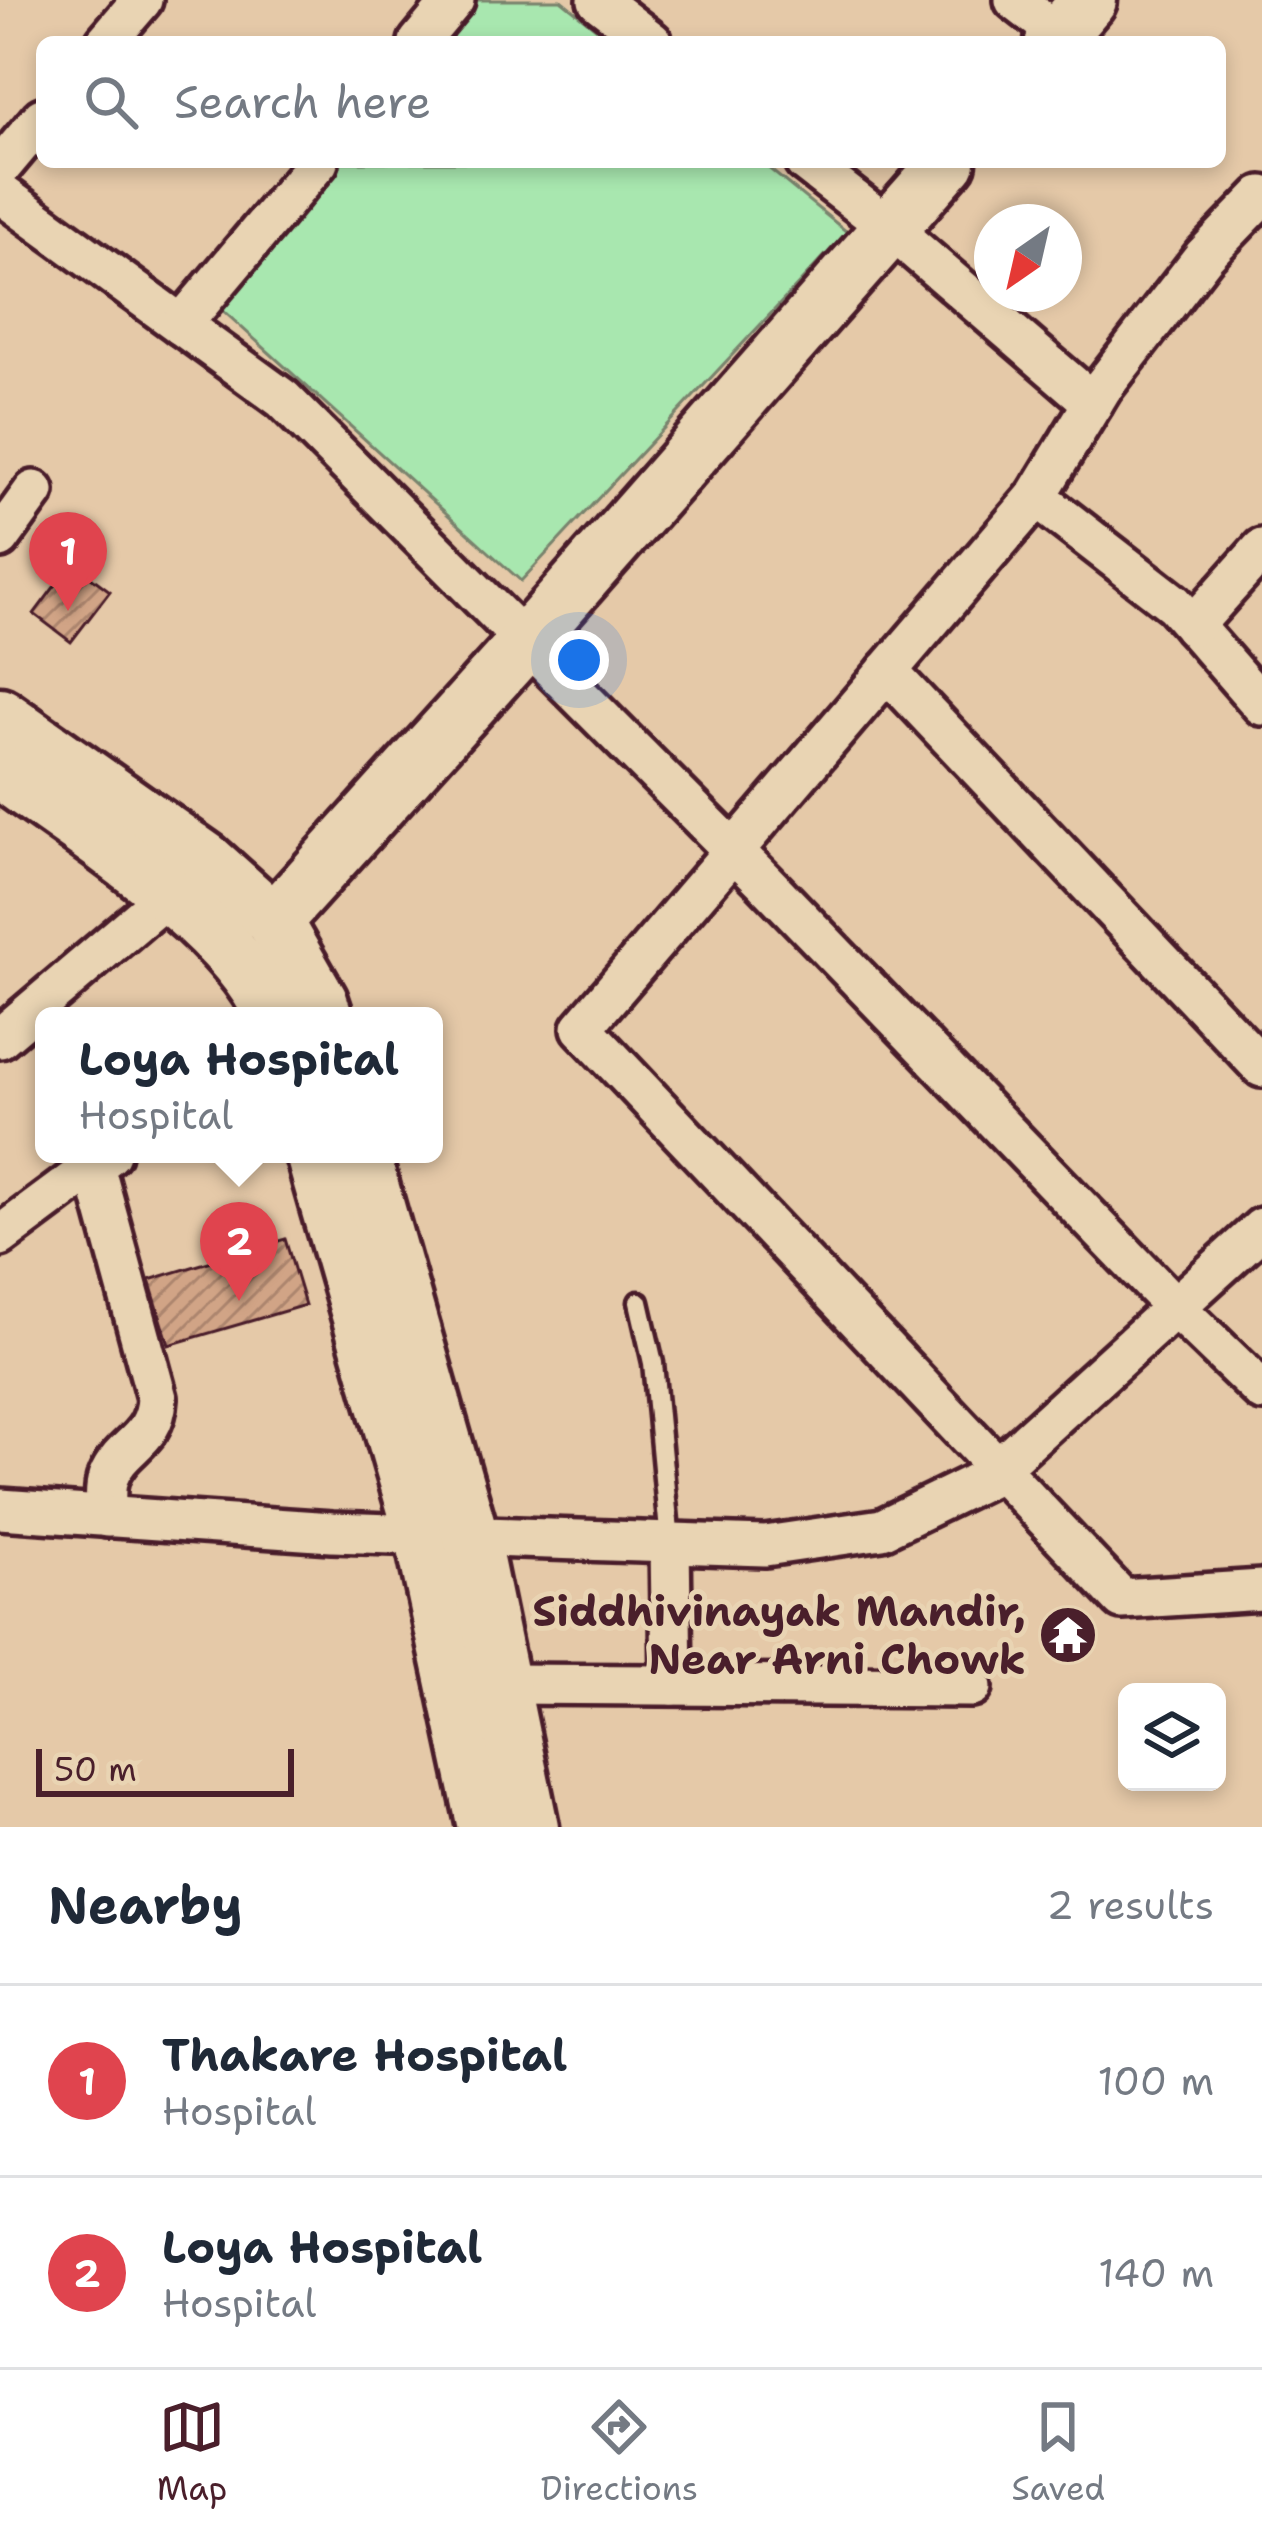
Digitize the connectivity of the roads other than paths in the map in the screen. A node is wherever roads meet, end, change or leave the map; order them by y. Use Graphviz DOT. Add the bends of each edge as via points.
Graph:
graph roads {
  1 [pos="142,0"];
  2 [pos="454,0"];
  3 [pos="598,0"];
  4 [pos="1015,0"];
  5 [pos="1067,26"];
  6 [pos="111,36"];
  7 [pos="424,36"];
  8 [pos="644,36"];
  9 [pos="36,125"];
  10 [pos="0,168"];
  11 [pos="313,168"];
  12 [pos="813,168"];
  13 [pos="943,168"];
  14 [pos="0,193"];
  15 [pos="1262,196"];
  16 [pos="890,228"];
  17 [pos="181,325"];
  18 [pos="1093,404"];
  19 [pos="34,490"];
  20 [pos="1036,497"];
  21 [pos="0,538"];
  22 [pos="1262,549"];
  23 [pos="1193,626"];
  24 [pos="526,642"];
  25 [pos="886,671"];
  26 [pos="1262,705"];
  27 [pos="0,715"];
  28 [pos="0,771"];
  29 [pos="733,850"];
  30 [pos="188,877"];
  31 [pos="274,921"];
  32 [pos="267,1007"];
  33 [pos="322,1007"];
  34 [pos="2,1032"];
  35 [pos="1262,1067"];
  36 [pos="98,1163"];
  37 [pos="103,1163"];
  38 [pos="316,1163"];
  39 [pos="364,1163"];
  40 [pos="1262,1228"];
  41 [pos="0,1236"];
  42 [pos="639,1302"];
  43 [pos="1176,1308"];
  44 [pos="1262,1391"];
  45 [pos="996,1469"];
  46 [pos="0,1509"];
  47 [pos="107,1517"];
  48 [pos="447,1535"];
  49 [pos="670,1542"];
  50 [pos="1262,1591"];
  51 [pos="502,1684"];
  52 [pos="671,1685"];
  53 [pos="972,1687"];
  54 [pos="484,1827"];
  55 [pos="531,1827"];
  1 -- 6 [label="street"];
  2 -- 7 [label="street"];
  3 -- 8 [label="street"];
  4 -- 5 [label="street"];
  9 -- 10 [label="street"];
  11 -- 17 [label="street"];
  12 -- 16 [label="street"];
  13 -- 16 [label="street"];
  14 -- 17 [label="street"];
  15 -- 18 [label="street" via="1204,256"];
  16 -- 18 [label="street"];
  16 -- 24 [label="street"];
  17 -- 24 [label="street" via="283,399"];
  18 -- 20 [label="street"];
  19 -- 21 [label="street"];
  20 -- 23 [label="street"];
  20 -- 25 [label="street"];
  22 -- 23 [label="street"];
  23 -- 26 [label="street"];
  24 -- 29 [label="street"];
  24 -- 31 [label="street"];
  25 -- 29 [label="street"];
  25 -- 35 [label="street"];
  27 -- 30 [label="street"];
  28 -- 30 [label="street"];
  29 -- 43 [label="street"];
  29 -- 45 [label="street" via="582,1028"];
  30 -- 31 [label="street"];
  30 -- 32 [label="street"];
  30 -- 34 [label="street"];
  31 -- 33 [label="street"];
  36 -- 41 [label="street"];
  37 -- 47 [label="street" via="157,1398 147,1434 109,1475"];
  38 -- 48 [label="street"];
  39 -- 48 [label="street"];
  40 -- 43 [label="street"];
  42 -- 49 [label="lane" via="653,1363"];
  43 -- 44 [label="street"];
  43 -- 45 [label="street"];
  45 -- 49 [label="street" via="882,1529 765,1546"];
  45 -- 50 [label="street" via="1122,1599"];
  46 -- 47 [label="street"];
  47 -- 48 [label="street"];
  48 -- 49 [label="street"];
  48 -- 51 [label="street"];
  48 -- 54 [label="street"];
  49 -- 52 [label="street"];
  51 -- 52 [label="street"];
  51 -- 55 [label="street"];
  52 -- 53 [label="street"];
}
